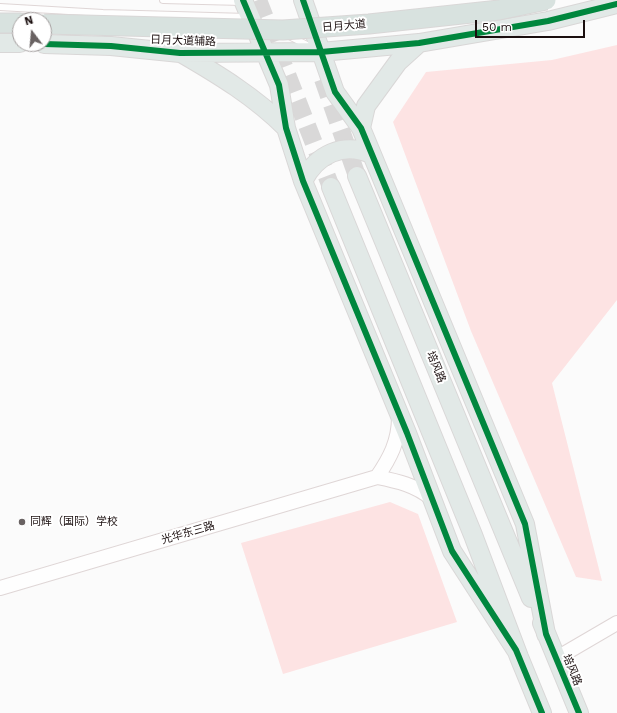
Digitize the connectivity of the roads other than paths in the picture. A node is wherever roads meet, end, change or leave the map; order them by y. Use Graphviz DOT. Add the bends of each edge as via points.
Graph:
graph roads {
  1 [pos="163,0"];
  2 [pos="302,0"];
  3 [pos="546,0"];
  4 [pos="617,4"];
  5 [pos="246,5"];
  6 [pos="0,7"];
  7 [pos="0,22"];
  8 [pos="12,23"];
  9 [pos="52,24"];
  10 [pos="419,42"];
  11 [pos="0,43"];
  12 [pos="12,43"];
  13 [pos="52,44"];
  14 [pos="265,51"];
  15 [pos="321,52"];
  16 [pos="180,53"];
  17 [pos="286,128"];
  18 [pos="360,128"];
  19 [pos="371,154"];
  20 [pos="357,176"];
  21 [pos="303,181"];
  22 [pos="331,187"];
  23 [pos="399,414"];
  24 [pos="377,477"];
  25 [pos="432,498"];
  26 [pos="0,588"];
  27 [pos="617,623"];
  28 [pos="546,634"];
  29 [pos="516,650"];
  30 [pos="557,658"];
  31 [pos="542,713"];
  32 [pos="579,713"];
  1 -- 5 [label="lane"];
  2 -- 15 [label="main road"];
  3 -- 9 [label="highway, 日月大道, bridge" via="499,10 370,24 283,30"];
  4 -- 10 [label="main road, 日月大道辅路" via="548,21"];
  5 -- 6 [label="lane" via="103,12"];
  5 -- 14 [label="main road"];
  5 -- 15 [label="lane"];
  7 -- 8 [label="highway"];
  10 -- 15 [label="main road, 日月大道辅路"];
  10 -- 18 [label="main road" via="398,62 366,106"];
  11 -- 12 [label="main road"];
  13 -- 16 [label="main road, 日月大道辅路" via="111,46"];
  14 -- 15 [label="main road, 日月大道辅路"];
  14 -- 16 [label="main road, 日月大道辅路"];
  14 -- 17 [label="main road" via="278,84"];
  15 -- 18 [label="main road" via="334,92"];
  16 -- 17 [label="main road" via="228,80 267,108"];
  17 -- 21 [label="main road"];
  18 -- 19 [label="main road"];
  19 -- 21 [label="main road" via="358,148 327,153 314,163"];
  19 -- 28 [label="main road" via="524,524"];
  20 -- 28 [label="main road, 培风路"];
  21 -- 23 [label="main road"];
  22 -- 29 [label="main road" via="474,535"];
  23 -- 24 [label="street" via="399,431 395,445"];
  23 -- 25 [label="main road"];
  24 -- 25 [label="street" via="407,484 424,491"];
  24 -- 26 [label="street, 光华东三路"];
  25 -- 29 [label="main road" via="452,551"];
  27 -- 30 [label="street"];
  28 -- 30 [label="main road, 培风路"];
  29 -- 31 [label="main road"];
  30 -- 32 [label="main road, 培风路"];
}
